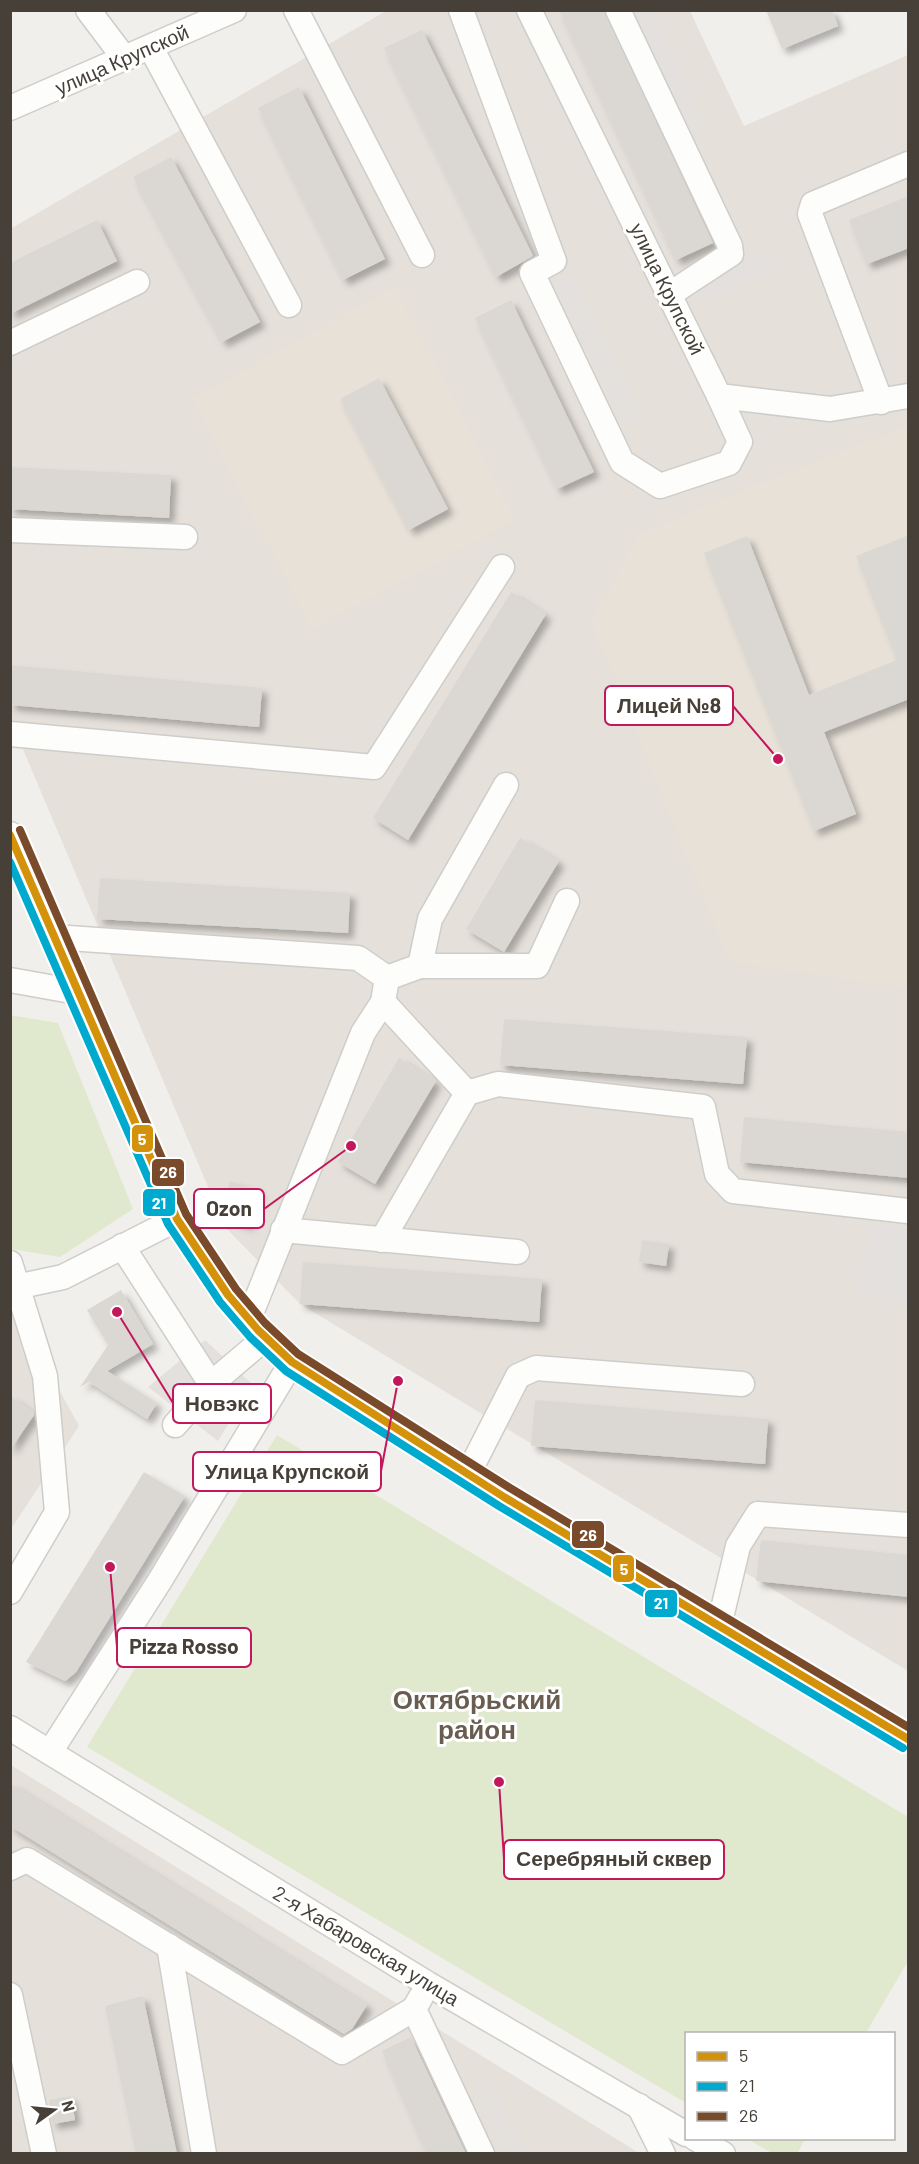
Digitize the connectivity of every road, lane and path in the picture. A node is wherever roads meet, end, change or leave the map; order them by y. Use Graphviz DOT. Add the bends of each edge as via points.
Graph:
graph roads {
  1 [pos="88,10"];
  2 [pos="234,10"];
  3 [pos="296,10"];
  4 [pos="461,10"];
  5 [pos="529,10"];
  6 [pos="618,10"];
  7 [pos="151,48"];
  8 [pos="125,59"];
  9 [pos="10,108"];
  10 [pos="909,164"];
  11 [pos="422,255"];
  12 [pos="137,282"];
  13 [pos="670,294"];
  14 [pos="289,305"];
  15 [pos="10,343"];
  16 [pos="719,396"];
  17 [pos="909,396"];
  18 [pos="880,402"];
  19 [pos="10,530"];
  20 [pos="185,537"];
  21 [pos="502,567"];
  22 [pos="10,734"];
  23 [pos="506,784"];
  24 [pos="10,834"];
  25 [pos="567,901"];
  26 [pos="54,937"];
  27 [pos="420,966"];
  28 [pos="387,978"];
  29 [pos="10,980"];
  30 [pos="78,992"];
  31 [pos="383,1002"];
  32 [pos="467,1093"];
  33 [pos="909,1211"];
  34 [pos="177,1219"];
  35 [pos="283,1230"];
  36 [pos="382,1240"];
  37 [pos="123,1246"];
  38 [pos="517,1252"];
  39 [pos="10,1263"];
  40 [pos="13,1286"];
  41 [pos="256,1330"];
  42 [pos="292,1362"];
  43 [pos="211,1384"];
  44 [pos="742,1384"];
  45 [pos="175,1425"];
  46 [pos="468,1474"];
  47 [pos="909,1525"];
  48 [pos="10,1592"];
  49 [pos="719,1626"];
  50 [pos="10,1728"];
  51 [pos="909,1739"];
  52 [pos="50,1752"];
  53 [pos="10,1868"];
  54 [pos="169,1946"];
  55 [pos="428,1984"];
  56 [pos="10,1995"];
  57 [pos="414,2009"];
  58 [pos="639,2106"];
  59 [pos="685,2133"];
  60 [pos="697,2140"];
  61 [pos="44,2154"];
  62 [pos="204,2154"];
  63 [pos="482,2154"];
  64 [pos="663,2154"];
  65 [pos="723,2154"];
  1 -- 8 [label="street"];
  2 -- 7 [label="street, улица Крупской"];
  3 -- 11 [label="street"];
  4 -- 16 [label="street, улица Крупской" via="554,261 532,273 622,462 660,486 729,463 740,442"];
  5 -- 13 [label="street, улица Крупской"];
  6 -- 13 [label="street" via="732,254"];
  7 -- 8 [label="street, улица Крупской"];
  7 -- 14 [label="street"];
  8 -- 9 [label="street, улица Крупской"];
  10 -- 18 [label="street" via="813,204 810,213"];
  12 -- 15 [label="street"];
  13 -- 16 [label="street, улица Крупской"];
  16 -- 18 [label="street" via="830,409"];
  17 -- 18 [label="street"];
  19 -- 20 [label="street"];
  21 -- 22 [label="street" via="374,767"];
  23 -- 27 [label="street" via="430,919"];
  24 -- 26 [label="street"];
  25 -- 27 [label="street" via="537,966"];
  26 -- 28 [label="street" via="358,958"];
  26 -- 30 [label="street"];
  27 -- 28 [label="street"];
  28 -- 31 [label="street"];
  29 -- 30 [label="street"];
  30 -- 34 [label="street"];
  31 -- 32 [label="street"];
  31 -- 35 [label="street" via="363,1033"];
  32 -- 33 [label="street" via="498,1083 703,1107 717,1174 733,1191"];
  32 -- 36 [label="street"];
  34 -- 37 [label="street"];
  34 -- 41 [label="street" via="210,1275"];
  35 -- 36 [label="street"];
  35 -- 41 [label="street"];
  36 -- 38 [label="street"];
  37 -- 40 [label="street" via="63,1277"];
  37 -- 43 [label="street"];
  39 -- 40 [label="street"];
  40 -- 48 [label="street" via="45,1376 57,1512"];
  41 -- 42 [label="street"];
  41 -- 43 [label="street"];
  42 -- 46 [label="street"];
  42 -- 52 [label="street"];
  43 -- 45 [label="street"];
  44 -- 46 [label="street" via="536,1368 518,1376"];
  46 -- 49 [label="street"];
  47 -- 49 [label="street" via="758,1514 738,1546"];
  49 -- 51 [label="street"];
  50 -- 52 [label="street, 2-я Хабаровская улица"];
  52 -- 55 [label="street, 2-я Хабаровская улица"];
  53 -- 54 [label="street" via="27,1860"];
  54 -- 57 [label="street" via="342,2052"];
  54 -- 62 [label="street"];
  55 -- 57 [label="street"];
  55 -- 58 [label="street, 2-я Хабаровская улица"];
  56 -- 61 [label="street"];
  57 -- 63 [label="street"];
  58 -- 59 [label="street, 2-я Хабаровская улица"];
  58 -- 64 [label="street"];
  60 -- 65 [label="street"];
}
